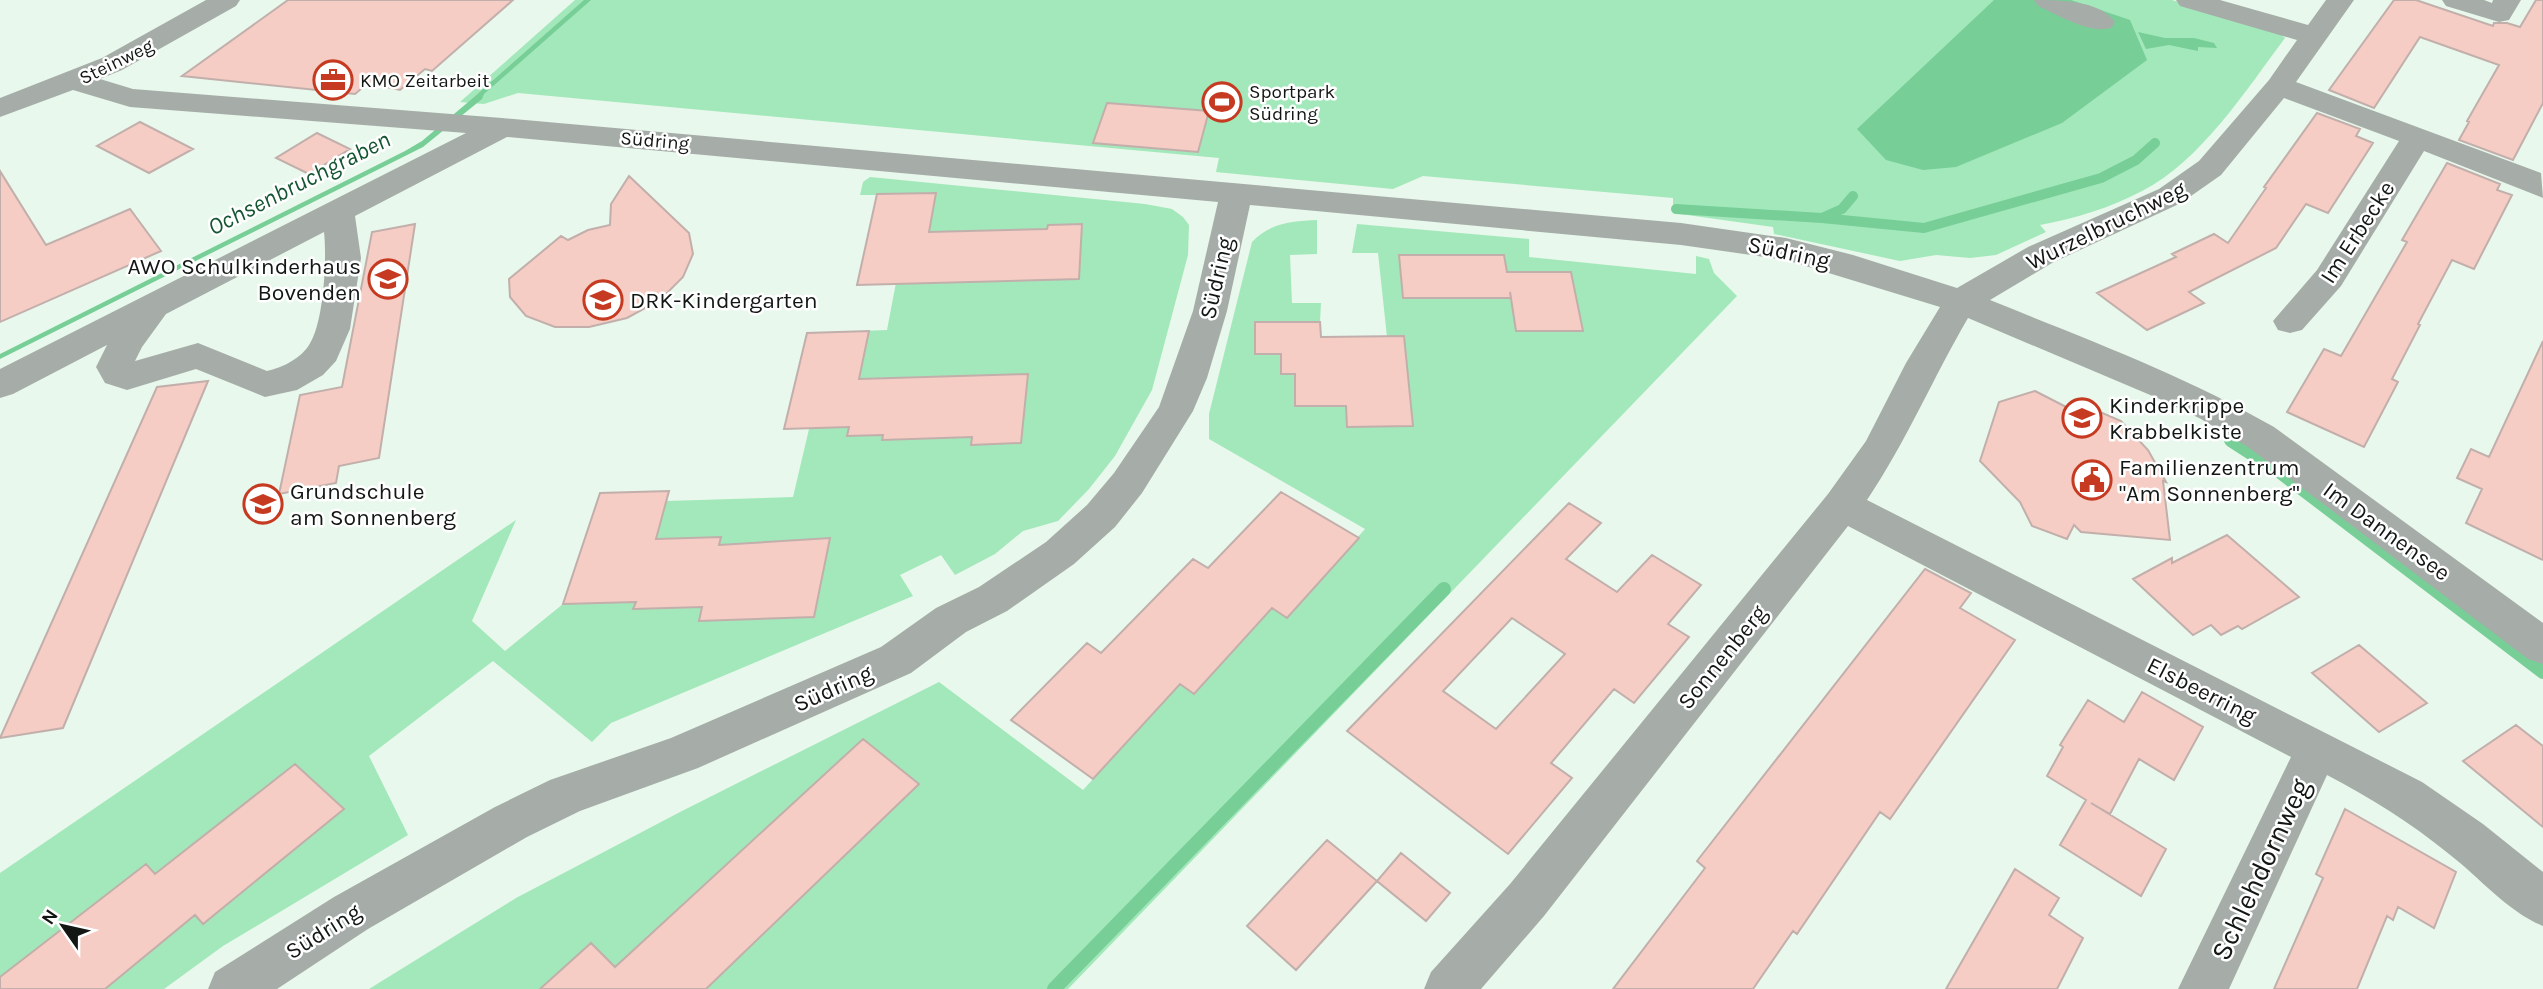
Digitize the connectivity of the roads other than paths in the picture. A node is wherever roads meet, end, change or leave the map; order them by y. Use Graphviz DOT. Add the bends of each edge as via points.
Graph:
graph roads {
  1 [pos="226,0"];
  2 [pos="2048,0"];
  3 [pos="2190,0"];
  4 [pos="2340,0"];
  5 [pos="2456,0"];
  6 [pos="2507,0"];
  7 [pos="2101,22"];
  8 [pos="2314,36"];
  9 [pos="75,81"];
  10 [pos="2279,86"];
  11 [pos="0,108"];
  12 [pos="502,127"];
  13 [pos="2417,137"];
  14 [pos="2536,184"];
  15 [pos="1236,194"];
  16 [pos="338,213"];
  17 [pos="1961,301"];
  18 [pos="154,307"];
  19 [pos="2290,321"];
  20 [pos="0,385"];
  21 [pos="1843,505"];
  22 [pos="2543,646"];
  23 [pos="2317,749"];
  24 [pos="2543,903"];
  25 [pos="233,989"];
  26 [pos="1449,989"];
  27 [pos="2203,989"];
  1 -- 9 [label="street, Steinweg" via="154,43"];
  2 -- 7 [label="street"];
  3 -- 8 [label="street"];
  4 -- 8 [label="street, Wurzelbruchweg"];
  5 -- 6 [label="street" via="2499,14"];
  8 -- 10 [label="street, Wurzelbruchweg"];
  9 -- 11 [label="street, Steinweg"];
  9 -- 12 [label="street, Südring" via="130,98"];
  10 -- 13 [label="street"];
  10 -- 17 [label="street, Wurzelbruchweg" via="2210,168 2192,182 2140,212 2040,255"];
  12 -- 15 [label="street, Südring"];
  12 -- 16 [label="street"];
  13 -- 14 [label="street"];
  13 -- 19 [label="street, Im Erbecke" via="2329,278"];
  15 -- 17 [label="street, Südring" via="1757,244 1841,262"];
  15 -- 25 [label="street, Südring" via="1210,312 1175,411 1128,483 1101,516 1060,553 896,660 682,754 566,795 511,822 351,913"];
  16 -- 18 [label="street"];
  16 -- 18 [label="street" via="344,258 333,329 324,352 297,376 265,384 198,356 127,377 118,373 114,366 127,341"];
  17 -- 21 [label="street, Sonnenberg" via="1881,449"];
  17 -- 22 [label="street, Im Dannensee" via="2214,409 2261,437"];
  18 -- 20 [label="street"];
  21 -- 23 [label="street, Elsbeerring"];
  21 -- 26 [label="street, Sonnenberg" via="1527,900"];
  23 -- 24 [label="street, Elsbeerring" via="2417,802 2479,847"];
  23 -- 27 [label="street, Schlehdornweg"];
}
